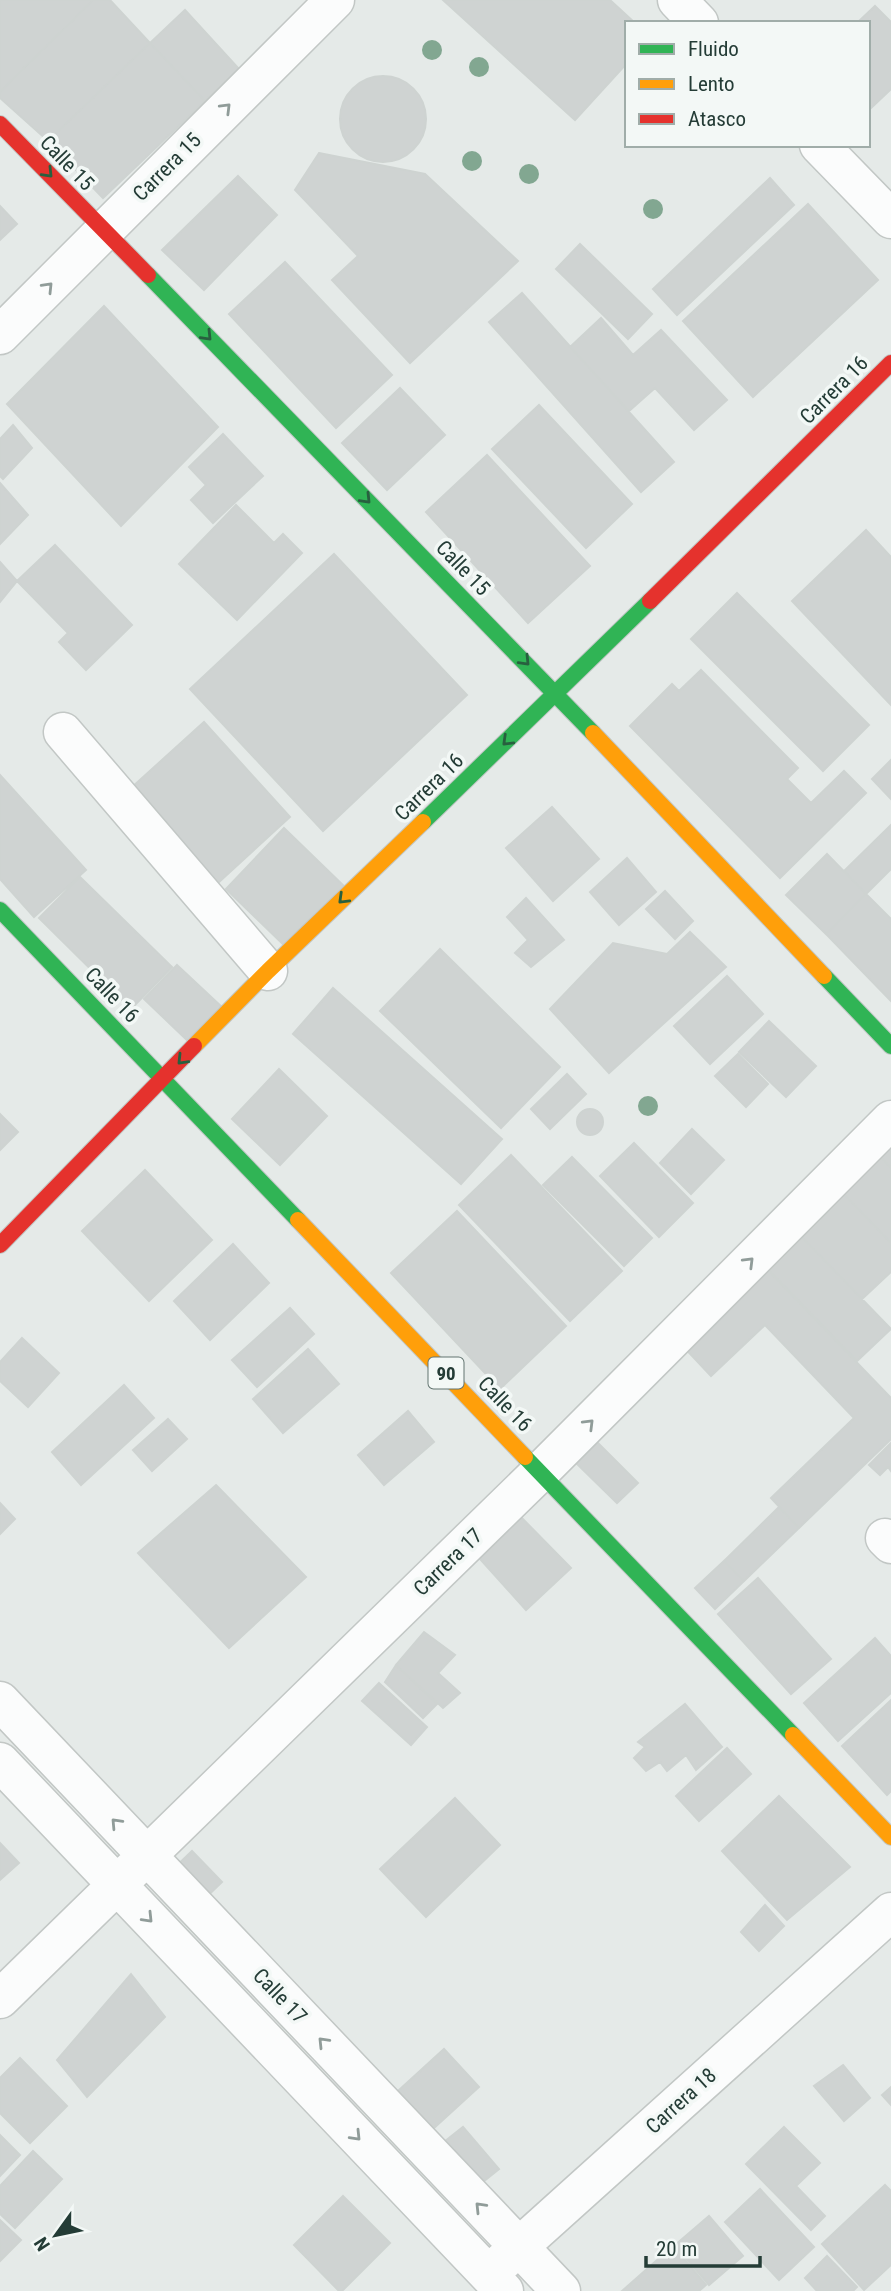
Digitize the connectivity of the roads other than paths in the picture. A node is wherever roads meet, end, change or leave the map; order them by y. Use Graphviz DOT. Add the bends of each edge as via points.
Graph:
graph roads {
  1 [pos="335,0"];
  2 [pos="677,0"];
  3 [pos="697,21"];
  4 [pos="0,124"];
  5 [pos="821,147"];
  6 [pos="891,219"];
  7 [pos="103,230"];
  8 [pos="0,335"];
  9 [pos="891,363"];
  10 [pos="556,694"];
  11 [pos="63,732"];
  12 [pos="0,910"];
  13 [pos="268,971"];
  14 [pos="891,1046"];
  15 [pos="164,1079"];
  16 [pos="891,1120"];
  17 [pos="0,1245"];
  18 [pos="540,1472"];
  19 [pos="0,1701"];
  20 [pos="0,1762"];
  21 [pos="891,1837"];
  22 [pos="146,1855"];
  23 [pos="116,1884"];
  24 [pos="891,1912"];
  25 [pos="0,1999"];
  26 [pos="518,2247"];
  27 [pos="488,2286"];
  28 [pos="561,2291"];
  7 -- 1 [label="street, Carrera 15, one-way"];
  2 -- 3 [label="street"];
  4 -- 7 [label="main road, Calle 15, one-way"];
  5 -- 6 [label="street"];
  8 -- 7 [label="street, Carrera 15, one-way"];
  7 -- 10 [label="main road, Calle 15, one-way"];
  9 -- 10 [label="main road, Carrera 16"];
  10 -- 13 [label="main road, Carrera 16, one-way"];
  10 -- 14 [label="main road, Calle 15"];
  11 -- 13 [label="street"];
  12 -- 15 [label="main road, Calle 16 / 90"];
  13 -- 15 [label="main road, Carrera 16, one-way"];
  15 -- 17 [label="main road, Carrera 16"];
  15 -- 18 [label="main road, Calle 16 / 90"];
  18 -- 16 [label="street, Carrera 17, one-way"];
  18 -- 21 [label="main road, Calle 16 / 90"];
  18 -- 22 [label="street, Carrera 17"];
  22 -- 19 [label="street, Calle 17, one-way"];
  20 -- 23 [label="street, Calle 17"];
  22 -- 23 [label="street, Carrera 17"];
  26 -- 22 [label="street, Calle 17, one-way"];
  23 -- 25 [label="street, Carrera 17"];
  23 -- 27 [label="street, Calle 17, one-way"];
  24 -- 26 [label="street, Carrera 18"];
  26 -- 27 [label="street, Carrera 18"];
  26 -- 28 [label="street, Calle 17"];
}
